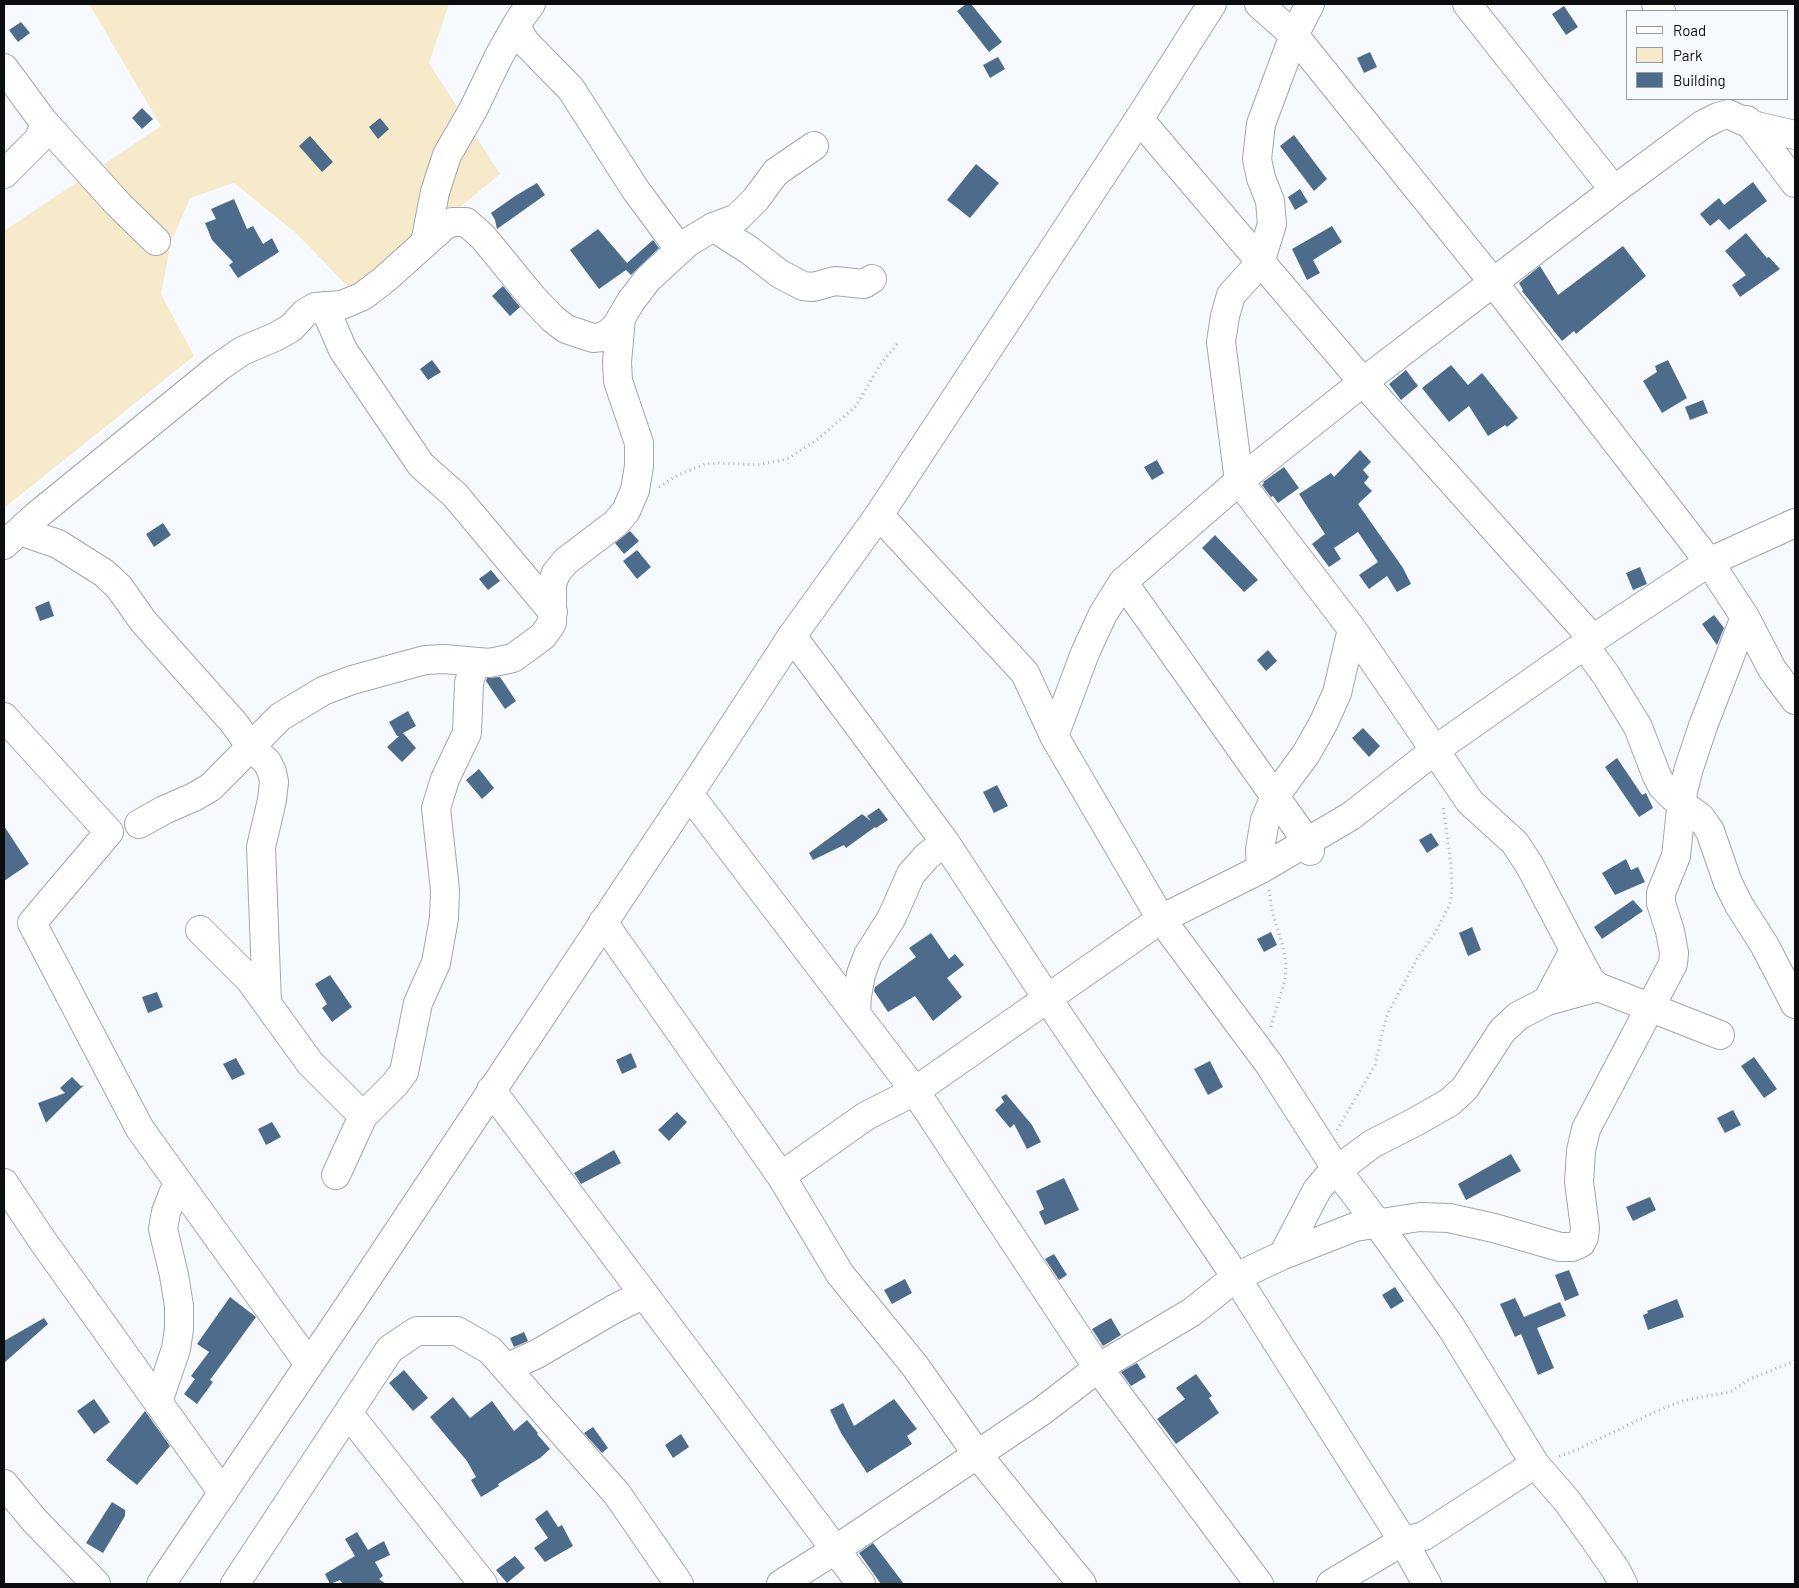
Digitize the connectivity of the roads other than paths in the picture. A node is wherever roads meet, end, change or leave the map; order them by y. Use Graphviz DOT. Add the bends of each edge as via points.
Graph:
graph roads {
  1 [pos="531,4"];
  2 [pos="1212,4"];
  3 [pos="1259,4"];
  4 [pos="1310,4"];
  5 [pos="1467,4"];
  6 [pos="516,26"];
  7 [pos="1294,35"];
  8 [pos="4,68"];
  9 [pos="1732,100"];
  10 [pos="1139,119"];
  11 [pos="43,121"];
  12 [pos="1752,125"];
  13 [pos="1795,135"];
  14 [pos="814,146"];
  15 [pos="4,174"];
  16 [pos="1795,183"];
  17 [pos="1614,190"];
  18 [pos="714,228"];
  19 [pos="156,241"];
  20 [pos="425,243"];
  21 [pos="680,250"];
  22 [pos="1260,263"];
  23 [pos="872,279"];
  24 [pos="1493,282"];
  25 [pos="324,306"];
  26 [pos="621,318"];
  27 [pos="582,335"];
  28 [pos="618,381"];
  29 [pos="1363,382"];
  30 [pos="1240,481"];
  31 [pos="879,515"];
  32 [pos="1795,523"];
  33 [pos="12,538"];
  34 [pos="1709,562"];
  35 [pos="1123,582"];
  36 [pos="553,612"];
  37 [pos="1745,617"];
  38 [pos="1352,629"];
  39 [pos="792,636"];
  40 [pos="1589,642"];
  41 [pos="475,662"];
  42 [pos="1795,700"];
  43 [pos="4,717"];
  44 [pos="1054,736"];
  45 [pos="251,747"];
  46 [pos="1435,750"];
  47 [pos="689,794"];
  48 [pos="1275,796"];
  49 [pos="1682,803"];
  50 [pos="139,824"];
  51 [pos="945,842"];
  52 [pos="1309,847"];
  53 [pos="1261,868"];
  54 [pos="1161,918"];
  55 [pos="603,922"];
  56 [pos="200,930"];
  57 [pos="1574,950"];
  58 [pos="1598,987"];
  59 [pos="1047,998"];
  60 [pos="1547,1001"];
  61 [pos="267,1003"];
  62 [pos="1795,1004"];
  63 [pos="1648,1008"];
  64 [pos="856,1014"];
  65 [pos="1720,1036"];
  66 [pos="492,1090"];
  67 [pos="915,1091"];
  68 [pos="363,1116"];
  69 [pos="1330,1161"];
  70 [pos="336,1175"];
  71 [pos="781,1176"];
  72 [pos="4,1183"];
  73 [pos="179,1184"];
  74 [pos="1377,1223"];
  75 [pos="1282,1255"];
  76 [pos="1236,1276"];
  77 [pos="644,1294"];
  78 [pos="310,1364"];
  79 [pos="506,1368"];
  80 [pos="1098,1368"];
  81 [pos="158,1402"];
  82 [pos="348,1413"];
  83 [pos="978,1454"];
  84 [pos="1535,1464"];
  85 [pos="4,1484"];
  86 [pos="223,1493"];
  87 [pos="1403,1541"];
  88 [pos="836,1550"];
  89 [pos="245,1580"];
  90 [pos="96,1584"];
  91 [pos="161,1584"];
  92 [pos="483,1584"];
  93 [pos="679,1584"];
  94 [pos="781,1584"];
  95 [pos="861,1584"];
  96 [pos="1082,1584"];
  97 [pos="1258,1584"];
  98 [pos="1331,1584"];
  99 [pos="1427,1584"];
  100 [pos="1438,1584"];
  101 [pos="1623,1584"];
  1 -- 6 [label="street"];
  2 -- 10 [label="street"];
  3 -- 7 [label="street"];
  4 -- 7 [label="street"];
  5 -- 17 [label="street"];
  6 -- 20 [label="street" via="447,155 435,192"];
  6 -- 21 [label="street" via="525,42 571,89 635,189"];
  7 -- 22 [label="street" via="1261,124 1257,159 1270,201 1272,224"];
  7 -- 24 [label="street"];
  8 -- 11 [label="street"];
  9 -- 12 [label="street"];
  10 -- 22 [label="street"];
  10 -- 31 [label="street"];
  11 -- 15 [label="street" via="38,140"];
  11 -- 19 [label="street"];
  12 -- 13 [label="street"];
  12 -- 16 [label="street"];
  12 -- 17 [label="street" via="1728,114 1718,117 1702,125"];
  14 -- 18 [label="street" via="776,172 756,200 737,218"];
  17 -- 24 [label="street"];
  18 -- 21 [label="street"];
  18 -- 23 [label="street" via="780,274 803,286 813,287 834,281 864,284"];
  20 -- 25 [label="street" via="363,296 342,305"];
  20 -- 27 [label="street" via="444,226 452,222 466,222 483,237 553,319"];
  21 -- 26 [label="street" via="648,279"];
  22 -- 29 [label="street"];
  22 -- 30 [label="street" via="1231,295 1221,342"];
  24 -- 29 [label="street"];
  24 -- 34 [label="street"];
  25 -- 33 [label="street" via="315,307 291,328 242,351 219,367"];
  25 -- 36 [label="street" via="343,350 421,465 456,495"];
  26 -- 27 [label="street" via="609,333 593,338"];
  26 -- 28 [label="street"];
  27 -- 28 [label="street" via="600,352"];
  28 -- 36 [label="street" via="638,443 635,490 626,511 616,523 566,561 556,574 552,584"];
  29 -- 30 [label="street"];
  29 -- 40 [label="street"];
  30 -- 35 [label="street"];
  30 -- 38 [label="street"];
  31 -- 39 [label="street"];
  31 -- 44 [label="street" via="1025,673"];
  32 -- 34 [label="street"];
  33 -- 45 [label="street" via="58,544 104,573 234,723"];
  34 -- 37 [label="street"];
  34 -- 40 [label="street"];
  35 -- 44 [label="street" via="1103,614 1085,653"];
  35 -- 48 [label="street"];
  36 -- 41 [label="street" via="552,623 543,636 513,658"];
  37 -- 42 [label="street" via="1772,669"];
  37 -- 49 [label="street" via="1703,726 1687,775"];
  38 -- 46 [label="street"];
  38 -- 48 [label="street" via="1337,694 1306,754"];
  39 -- 47 [label="street"];
  39 -- 51 [label="street"];
  40 -- 46 [label="street"];
  40 -- 49 [label="street" via="1638,727 1662,786"];
  41 -- 45 [label="street" via="424,660 323,691 280,717"];
  41 -- 68 [label="street" via="469,683 467,733 436,808 445,890 436,963 418,1004 404,1072"];
  43 -- 73 [label="street" via="109,832 32,923 140,1129"];
  44 -- 54 [label="street"];
  45 -- 50 [label="street" via="211,787"];
  45 -- 61 [label="street" via="267,762 274,782 261,847"];
  46 -- 52 [label="street"];
  46 -- 57 [label="street" via="1470,802 1515,843"];
  47 -- 55 [label="street"];
  47 -- 64 [label="street"];
  48 -- 52 [label="street"];
  48 -- 53 [label="street" via="1262,833"];
  49 -- 62 [label="street" via="1710,830 1728,883"];
  49 -- 63 [label="street" via="1676,856 1661,893 1674,952 1672,964"];
  51 -- 59 [label="street"];
  51 -- 64 [label="street" via="911,874 891,919 868,955 861,974"];
  52 -- 53 [label="street"];
  53 -- 54 [label="street"];
  54 -- 59 [label="street"];
  54 -- 69 [label="street" via="1269,1064"];
  55 -- 66 [label="street"];
  55 -- 71 [label="street"];
  56 -- 61 [label="street" via="250,980"];
  57 -- 58 [label="street" via="1590,980"];
  57 -- 60 [label="street"];
  58 -- 60 [label="street"];
  58 -- 63 [label="street"];
  59 -- 67 [label="street"];
  59 -- 76 [label="street"];
  60 -- 69 [label="street" via="1518,1016 1502,1031 1466,1088 1450,1102 1372,1144"];
  61 -- 68 [label="street" via="310,1063"];
  63 -- 65 [label="street"];
  63 -- 74 [label="street" via="1642,1026 1627,1048 1586,1129 1579,1182 1585,1228 1581,1243 1560,1248 1449,1218 1420,1216"];
  64 -- 67 [label="street"];
  66 -- 77 [label="street"];
  66 -- 78 [label="street"];
  67 -- 71 [label="street" via="866,1116"];
  67 -- 80 [label="street"];
  68 -- 70 [label="street"];
  69 -- 74 [label="street"];
  69 -- 75 [label="street" via="1328,1177 1317,1190"];
  71 -- 83 [label="street" via="840,1274 915,1366"];
  72 -- 81 [label="street"];
  73 -- 78 [label="street"];
  73 -- 81 [label="street" via="166,1212 163,1228 174,1275 179,1328 176,1349"];
  74 -- 75 [label="street" via="1355,1227"];
  74 -- 84 [label="street" via="1451,1327"];
  75 -- 76 [label="street"];
  76 -- 80 [label="street" via="1192,1312"];
  76 -- 87 [label="street"];
  77 -- 79 [label="street"];
  77 -- 88 [label="street"];
  78 -- 86 [label="street"];
  79 -- 82 [label="street" via="490,1350 457,1331 417,1331 390,1349"];
  79 -- 93 [label="street" via="617,1494"];
  80 -- 83 [label="street"];
  80 -- 97 [label="street"];
  81 -- 86 [label="street"];
  82 -- 89 [label="street"];
  82 -- 92 [label="street"];
  83 -- 88 [label="street"];
  83 -- 96 [label="street"];
  84 -- 87 [label="street" via="1424,1536"];
  84 -- 101 [label="street" via="1567,1501"];
  85 -- 90 [label="street"];
  86 -- 91 [label="street"];
  87 -- 98 [label="street"];
  87 -- 99 [label="street"];
  87 -- 100 [label="street"];
  88 -- 94 [label="street"];
  88 -- 95 [label="street"];
}
